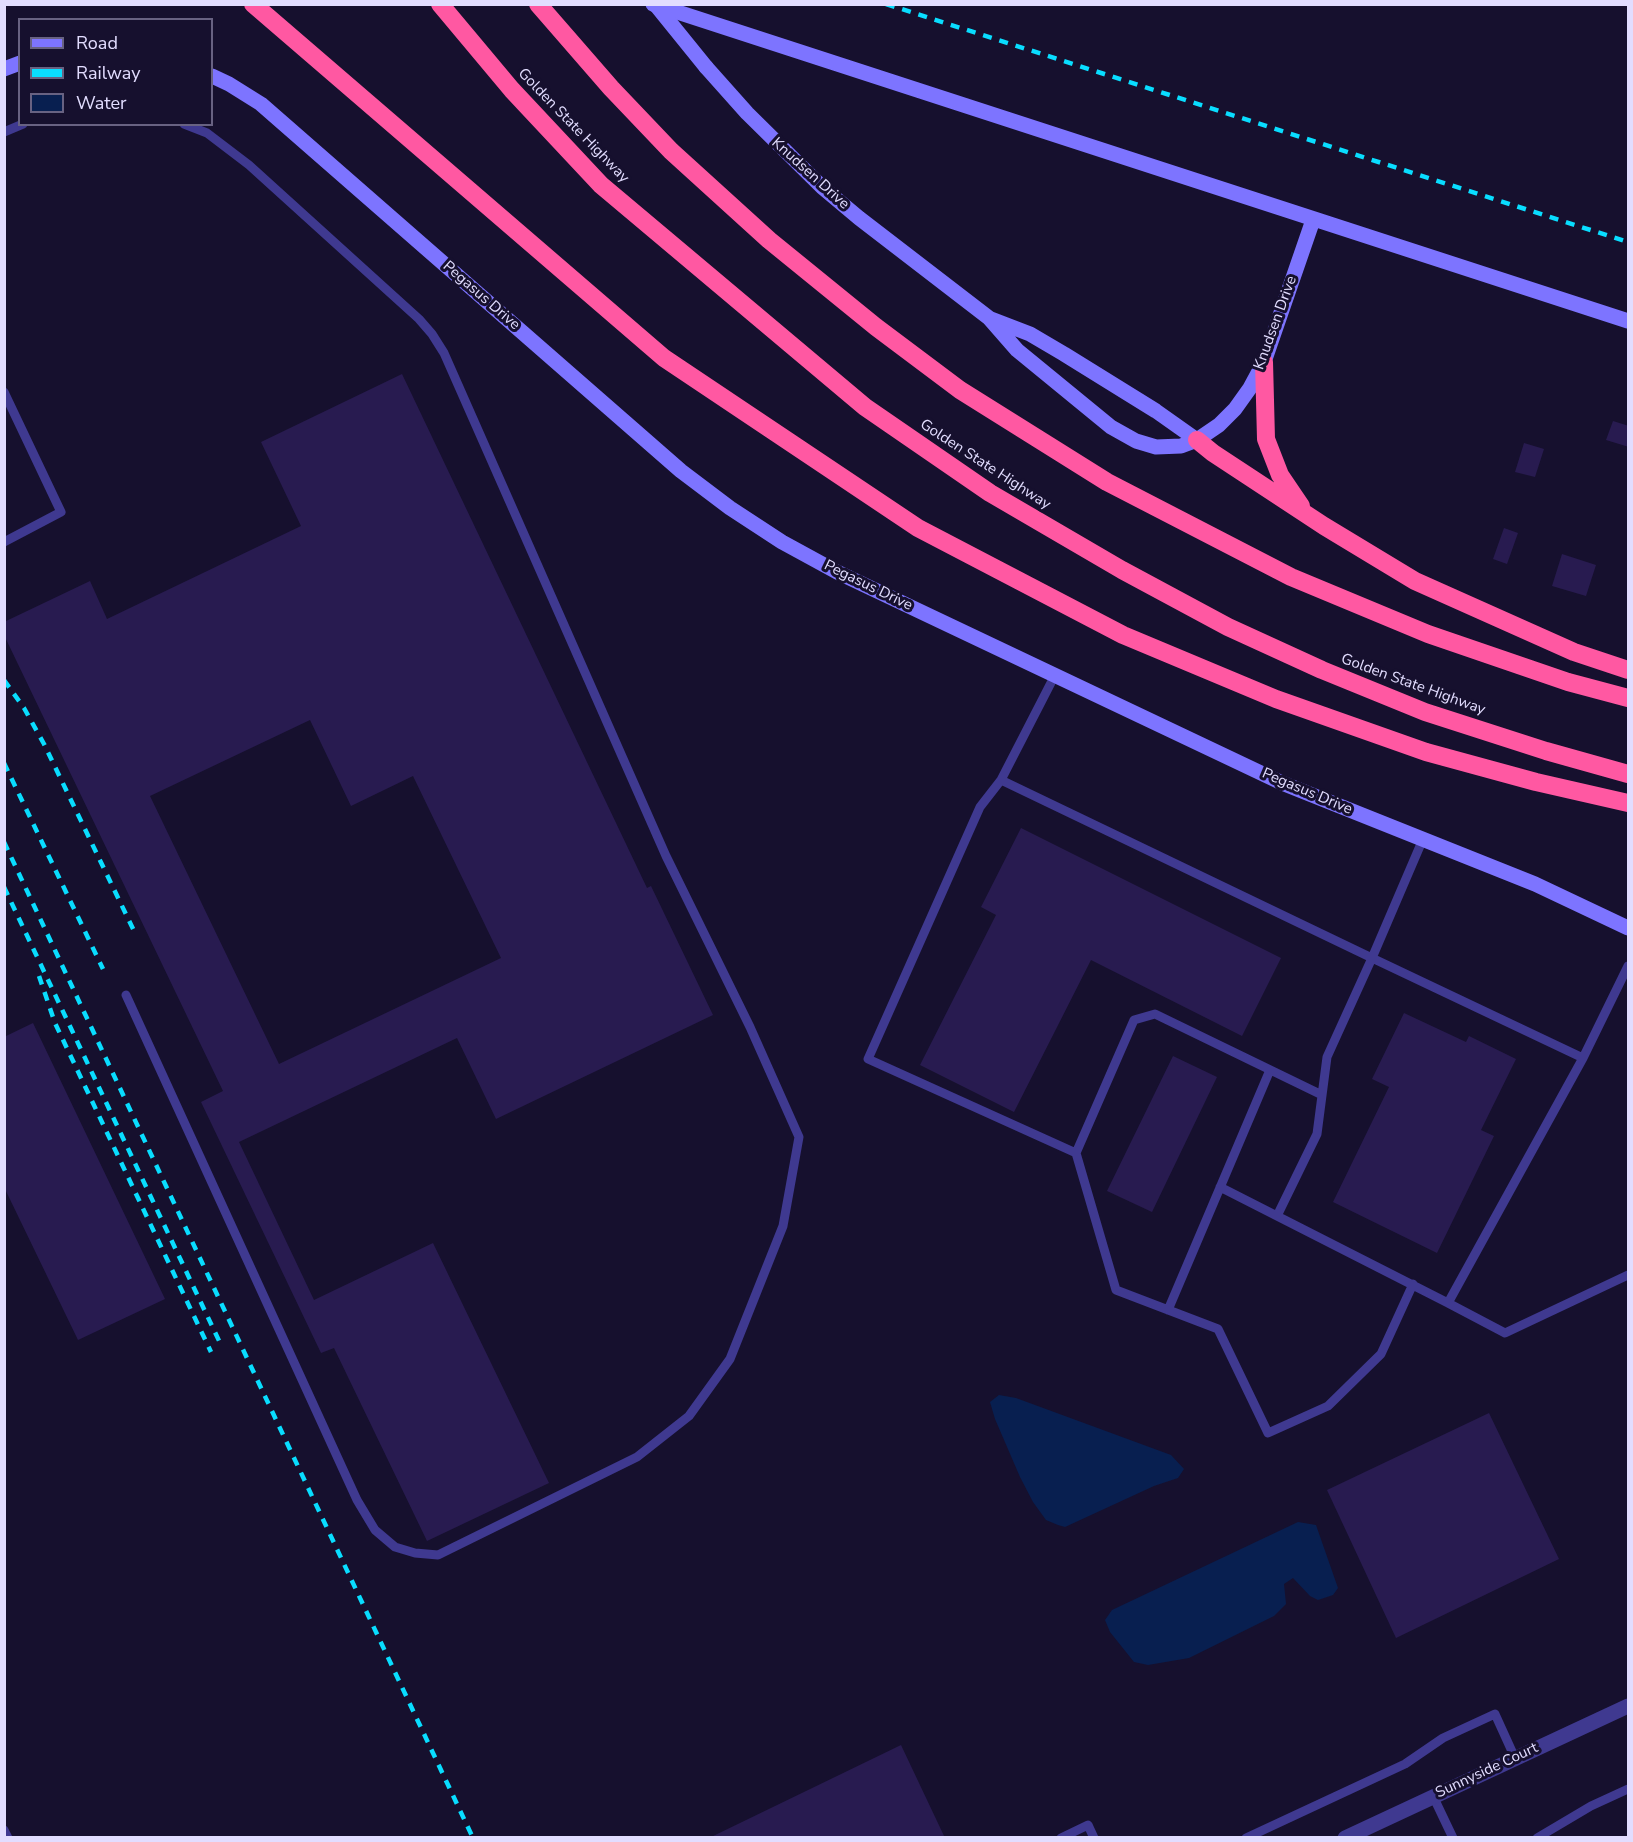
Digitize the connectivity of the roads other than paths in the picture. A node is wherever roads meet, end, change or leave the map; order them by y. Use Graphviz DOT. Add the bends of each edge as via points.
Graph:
graph roads {
  1 [pos="253,4"];
  2 [pos="270,4"];
  3 [pos="440,4"];
  4 [pos="654,4"];
  5 [pos="544,11"];
  6 [pos="290,36"];
  7 [pos="213,76"];
  8 [pos="18,126"];
  9 [pos="189,126"];
  10 [pos="4,132"];
  11 [pos="1313,220"];
  12 [pos="989,318"];
  13 [pos="1629,321"];
  14 [pos="1264,362"];
  15 [pos="4,392"];
  16 [pos="1197,440"];
  17 [pos="1307,515"];
  18 [pos="6,538"];
  19 [pos="1629,670"];
  20 [pos="1055,675"];
  21 [pos="1629,698"];
  22 [pos="1629,774"];
  23 [pos="1001,780"];
  24 [pos="1629,803"];
  25 [pos="1423,839"];
  26 [pos="1629,928"];
  27 [pos="1372,958"];
  28 [pos="1629,966"];
  29 [pos="126,995"];
  30 [pos="1583,1058"];
  31 [pos="1270,1070"];
  32 [pos="1322,1095"];
  33 [pos="1076,1153"];
  34 [pos="1220,1187"];
  35 [pos="1277,1216"];
  36 [pos="1629,1275"];
  37 [pos="1413,1284"];
  38 [pos="1448,1303"];
  39 [pos="1168,1310"];
  40 [pos="1629,1706"];
  41 [pos="1515,1758"];
  42 [pos="1629,1789"];
  43 [pos="1433,1796"];
  44 [pos="4,1830"];
  45 [pos="8,1838"];
  46 [pos="1060,1838"];
  47 [pos="1094,1838"];
  48 [pos="1246,1838"];
  49 [pos="1345,1838"];
  50 [pos="1453,1838"];
  51 [pos="1537,1838"];
  1 -- 6 [label="highway"];
  2 -- 6 [label="highway"];
  3 -- 22 [label="highway, Golden State Highway" via="512,90 602,185 865,407 990,493 1228,627 1322,670 1425,712"];
  4 -- 11 [label="street"];
  4 -- 12 [label="street, Knudsen Drive, bridge" via="754,121 822,187"];
  5 -- 21 [label="highway" via="671,151 769,240 942,376 1029,433 1107,482 1291,577 1428,633 1568,682"];
  6 -- 24 [label="highway" via="664,358 918,528 1123,635 1276,699 1425,752"];
  7 -- 20 [label="street, Pegasus Drive" via="261,104 681,471 730,508 837,572"];
  8 -- 10 [label="lane"];
  9 -- 29 [label="lane" via="207,133 249,165 412,312 444,353 666,856 799,1137 783,1226 730,1359 689,1416 637,1457 438,1555 395,1547 375,1530 357,1500"];
  11 -- 13 [label="street"];
  11 -- 14 [label="street, Knudsen Drive"];
  12 -- 16 [label="street, Knudsen Drive" via="1030,334"];
  12 -- 16 [label="street, Knudsen Drive" via="1017,350 1111,427 1156,447 1181,446"];
  14 -- 16 [label="street, Knudsen Drive" via="1235,409"];
  14 -- 17 [label="highway" via="1266,439 1280,475"];
  15 -- 18 [label="lane" via="61,512"];
  16 -- 17 [label="highway"];
  17 -- 19 [label="highway" via="1425,586 1574,652"];
  20 -- 23 [label="lane"];
  20 -- 25 [label="street, Pegasus Drive" via="1282,783"];
  23 -- 27 [label="lane"];
  23 -- 33 [label="lane" via="980,807 868,1059"];
  25 -- 26 [label="street, Pegasus Drive"];
  25 -- 27 [label="lane"];
  27 -- 30 [label="lane"];
  27 -- 32 [label="lane" via="1327,1057"];
  28 -- 30 [label="lane"];
  30 -- 38 [label="lane"];
  31 -- 32 [label="lane"];
  31 -- 33 [label="lane" via="1155,1014 1134,1020"];
  31 -- 34 [label="lane"];
  32 -- 35 [label="lane" via="1317,1134"];
  33 -- 39 [label="lane" via="1116,1290"];
  34 -- 35 [label="lane"];
  34 -- 39 [label="lane"];
  35 -- 37 [label="lane"];
  36 -- 38 [label="lane" via="1505,1334"];
  37 -- 38 [label="lane"];
  37 -- 39 [label="lane" via="1381,1354 1328,1406 1268,1433 1218,1329"];
  40 -- 41 [label="street, Sunnyside Court"];
  41 -- 43 [label="street, Sunnyside Court"];
  41 -- 48 [label="lane" via="1495,1714 1443,1738 1405,1764"];
  42 -- 51 [label="lane"];
  43 -- 49 [label="street, Sunnyside Court"];
  43 -- 50 [label="lane"];
  44 -- 45 [label="lane"];
  46 -- 47 [label="lane" via="1088,1825"];
}
